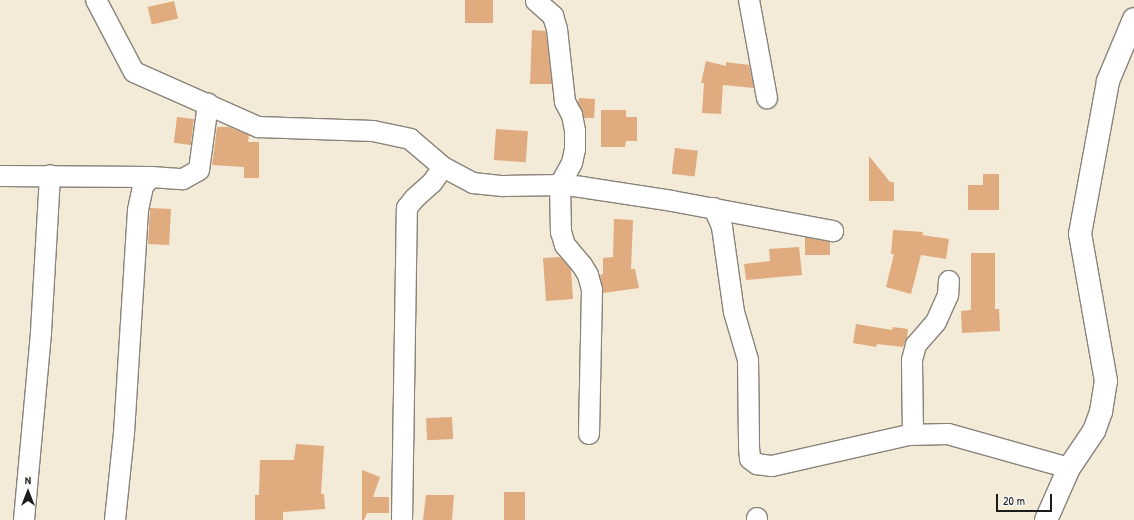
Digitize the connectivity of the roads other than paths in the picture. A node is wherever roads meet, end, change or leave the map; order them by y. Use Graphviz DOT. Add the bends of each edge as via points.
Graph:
graph roads {
  1 [pos="96,0"];
  2 [pos="748,0"];
  3 [pos="536,1"];
  4 [pos="1134,19"];
  5 [pos="767,98"];
  6 [pos="208,104"];
  7 [pos="443,167"];
  8 [pos="50,175"];
  9 [pos="0,176"];
  10 [pos="151,177"];
  11 [pos="560,185"];
  12 [pos="714,208"];
  13 [pos="833,231"];
  14 [pos="949,281"];
  15 [pos="589,434"];
  16 [pos="913,434"];
  17 [pos="1069,468"];
  18 [pos="24,520"];
  19 [pos="114,520"];
  20 [pos="402,520"];
  21 [pos="1046,520"];
  1 -- 6 [label="street" via="134,72"];
  2 -- 5 [label="street"];
  3 -- 11 [label="street" via="553,16 557,29 565,102 576,131 572,163"];
  4 -- 17 [label="street" via="1108,81 1080,234 1106,381 1101,412 1094,431"];
  6 -- 7 [label="street" via="258,126 373,131 410,139"];
  6 -- 10 [label="street" via="199,170 183,179"];
  7 -- 11 [label="street" via="474,183 503,186"];
  7 -- 20 [label="street" via="432,183 407,208"];
  8 -- 9 [label="street"];
  8 -- 10 [label="street"];
  8 -- 18 [label="street" via="41,332"];
  10 -- 19 [label="street" via="143,186 138,210 124,433"];
  11 -- 12 [label="street"];
  11 -- 15 [label="street" via="561,232 564,245 582,265 592,290"];
  12 -- 13 [label="street"];
  12 -- 16 [label="street" via="722,227 734,312 748,360 750,459 757,464 772,466"];
  14 -- 16 [label="street" via="948,295 936,322 916,346 912,360"];
  16 -- 17 [label="street" via="948,434"];
  17 -- 21 [label="street"];
}
